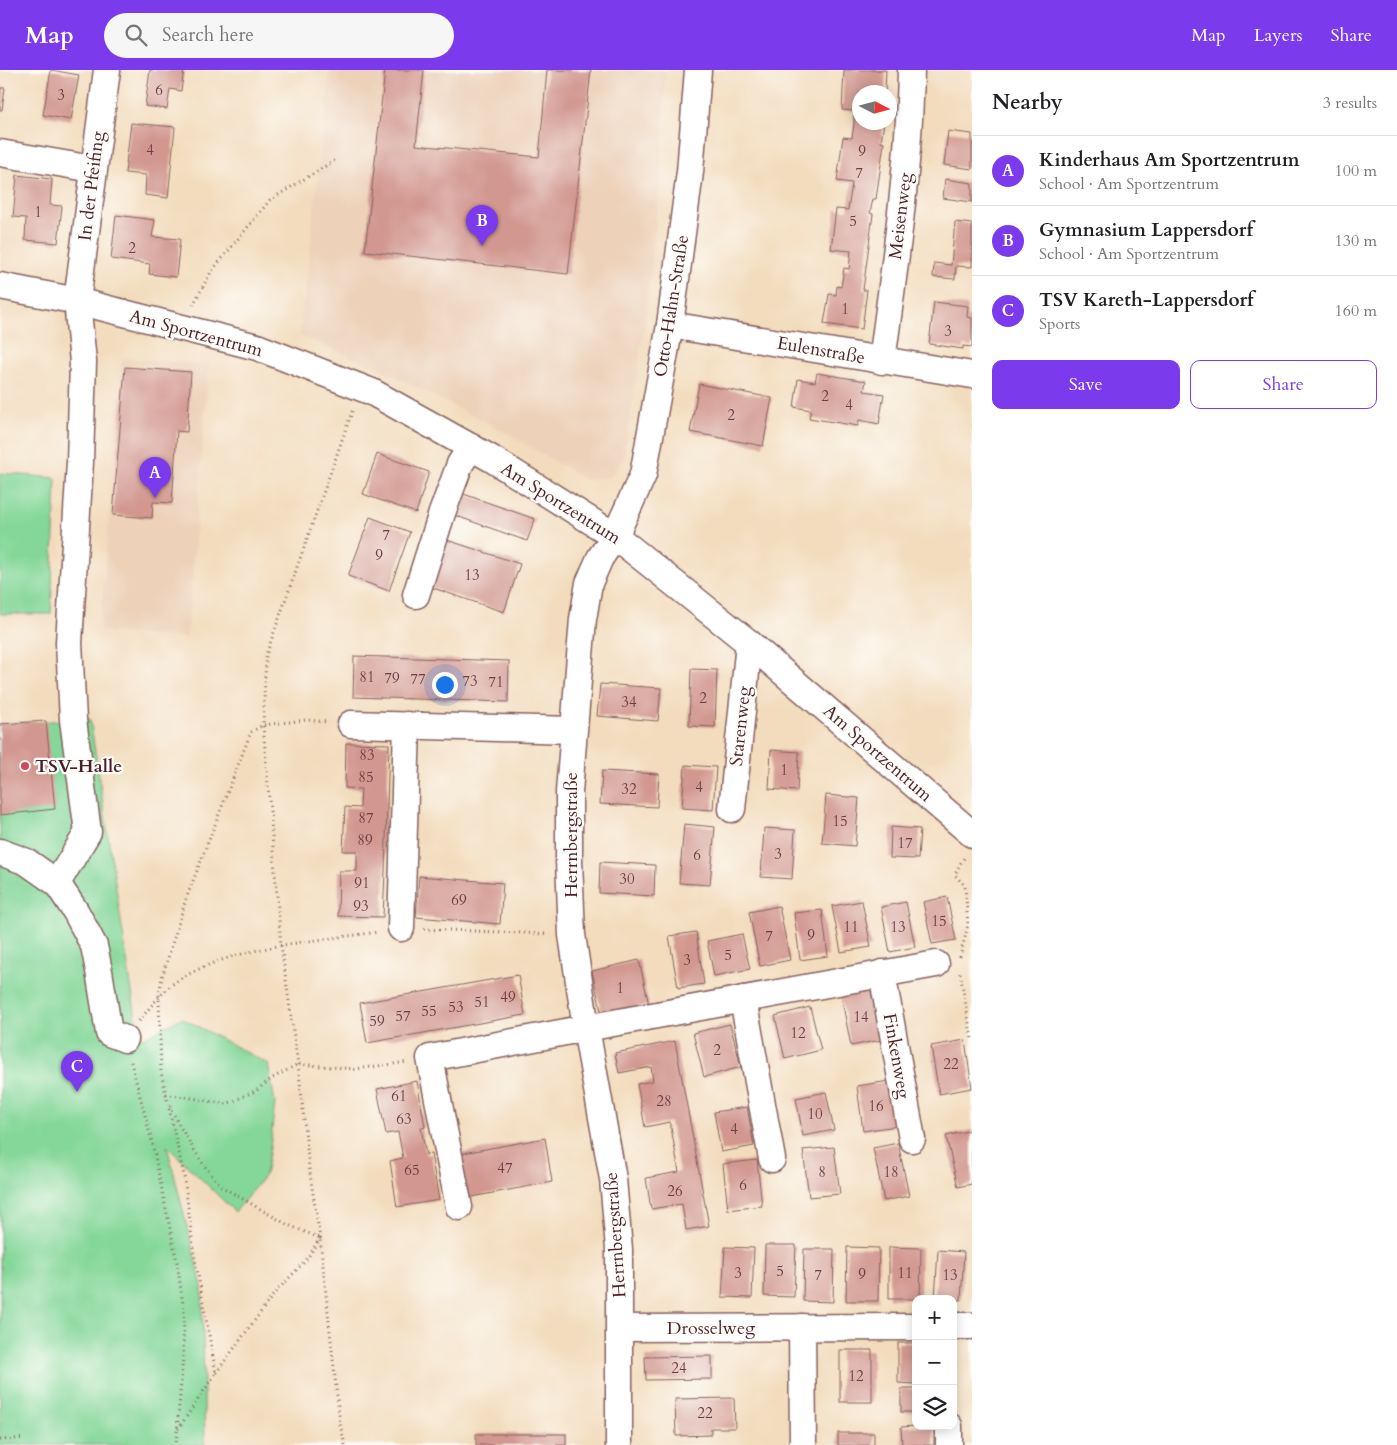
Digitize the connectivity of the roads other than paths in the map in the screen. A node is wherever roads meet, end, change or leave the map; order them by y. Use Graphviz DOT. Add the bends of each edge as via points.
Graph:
graph roads {
  1 [pos="107,70"];
  2 [pos="698,70"];
  3 [pos="911,70"];
  4 [pos="0,153"];
  5 [pos="93,169"];
  6 [pos="0,286"];
  7 [pos="76,301"];
  8 [pos="670,325"];
  9 [pos="882,361"];
  10 [pos="972,375"];
  11 [pos="471,447"];
  12 [pos="615,536"];
  13 [pos="416,595"];
  14 [pos="749,643"];
  15 [pos="351,724"];
  16 [pos="407,725"];
  17 [pos="573,730"];
  18 [pos="732,809"];
  19 [pos="970,843"];
  20 [pos="0,852"];
  21 [pos="57,883"];
  22 [pos="401,928"];
  23 [pos="952,963"];
  24 [pos="882,973"];
  25 [pos="743,999"];
  26 [pos="586,1028"];
  27 [pos="125,1039"];
  28 [pos="912,1139"];
  29 [pos="772,1158"];
  30 [pos="459,1207"];
  31 [pos="912,1326"];
  32 [pos="957,1326"];
  33 [pos="972,1326"];
  34 [pos="802,1327"];
  35 [pos="620,1328"];
  36 [pos="949,1430"];
  37 [pos="619,1445"];
  38 [pos="803,1445"];
  39 [pos="949,1445"];
  1 -- 5 [label="street, In der Pfeifing"];
  2 -- 8 [label="street, Otto-Hahn-Straße" via="690,172"];
  3 -- 9 [label="street, Meisenweg" via="906,169"];
  4 -- 5 [label="street"];
  5 -- 7 [label="street, In der Pfeifing"];
  6 -- 7 [label="street, Am Sportzentrum"];
  7 -- 11 [label="street, Am Sportzentrum" via="257,347 372,392"];
  7 -- 21 [label="street" via="83,362 69,643 73,720 88,832"];
  8 -- 9 [label="street, Eulenstraße"];
  8 -- 12 [label="street, Otto-Hahn-Straße" via="643,474"];
  9 -- 10 [label="street, Eulenstraße"];
  11 -- 12 [label="street, Am Sportzentrum"];
  11 -- 13 [label="street" via="460,464 442,512"];
  12 -- 14 [label="street, Am Sportzentrum"];
  12 -- 17 [label="street, Herrnbergstraße" via="589,583"];
  14 -- 18 [label="street, Starenweg"];
  14 -- 19 [label="street, Am Sportzentrum"];
  15 -- 16 [label="street"];
  16 -- 17 [label="street"];
  16 -- 22 [label="street"];
  17 -- 26 [label="street, Herrnbergstraße" via="569,792 572,935"];
  20 -- 21 [label="street" via="27,862"];
  21 -- 27 [label="street" via="94,946 109,1033"];
  23 -- 24 [label="street"];
  24 -- 25 [label="street"];
  24 -- 28 [label="street, Finkenweg"];
  25 -- 26 [label="street"];
  25 -- 29 [label="street"];
  26 -- 30 [label="street" via="430,1058"];
  26 -- 35 [label="street, Herrnbergstraße" via="613,1179 619,1249"];
  31 -- 34 [label="street, Drosselweg"];
  32 -- 33 [label="street"];
  34 -- 35 [label="street, Drosselweg"];
  34 -- 38 [label="street"];
  35 -- 37 [label="street, Herrnbergstraße"];
  36 -- 39 [label="street"];
}
